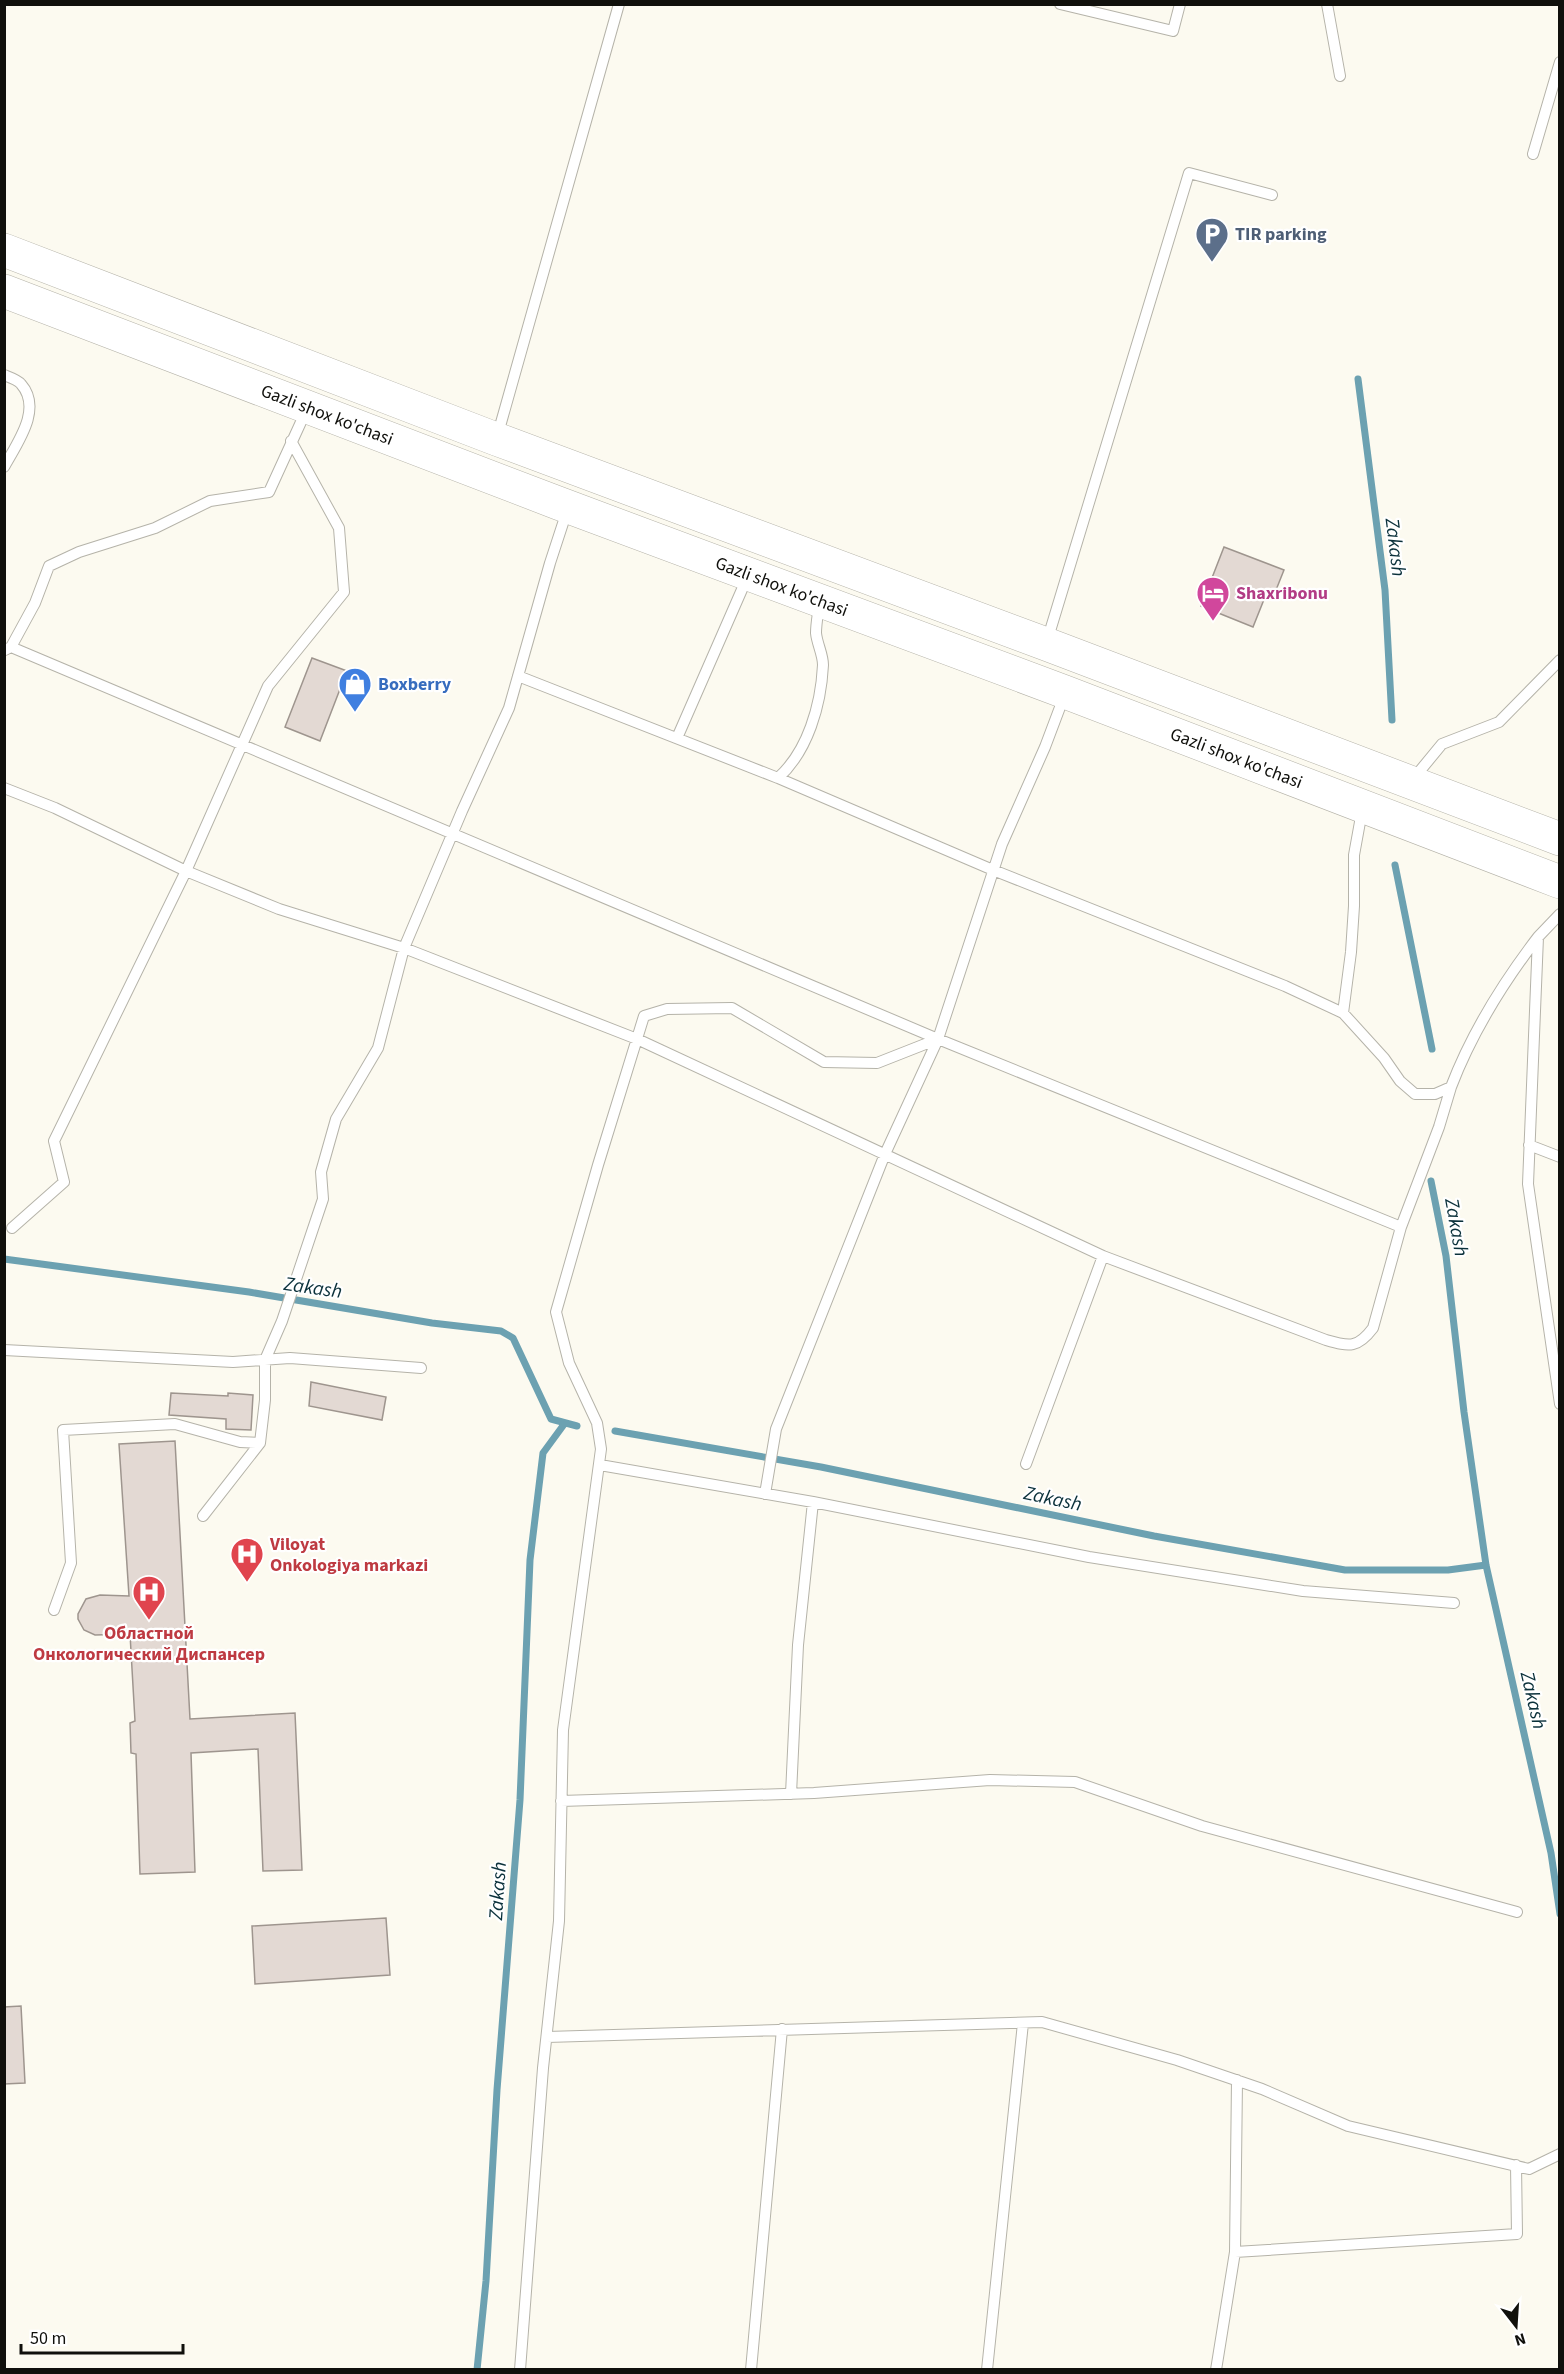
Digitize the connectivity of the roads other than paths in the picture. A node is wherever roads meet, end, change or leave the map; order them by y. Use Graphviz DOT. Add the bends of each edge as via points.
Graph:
graph roads {
  1 [pos="619,4"];
  2 [pos="1060,4"];
  3 [pos="1180,4"];
  4 [pos="1328,4"];
  5 [pos="1560,62"];
  6 [pos="1340,76"];
  7 [pos="1533,154"];
  8 [pos="1272,195"];
  9 [pos="4,250"];
  10 [pos="4,291"];
  11 [pos="4,375"];
  12 [pos="307,407"];
  13 [pos="496,439"];
  14 [pos="291,441"];
  15 [pos="4,467"];
  16 [pos="568,507"];
  17 [pos="748,575"];
  18 [pos="819,601"];
  19 [pos="1046,644"];
  20 [pos="8,649"];
  21 [pos="1560,660"];
  22 [pos="518,676"];
  23 [pos="1065,692"];
  24 [pos="677,738"];
  25 [pos="242,746"];
  26 [pos="778,778"];
  27 [pos="1410,783"];
  28 [pos="4,788"];
  29 [pos="1362,807"];
  30 [pos="452,834"];
  31 [pos="1560,839"];
  32 [pos="993,870"];
  33 [pos="186,871"];
  34 [pos="1560,882"];
  35 [pos="1560,914"];
  36 [pos="1538,937"];
  37 [pos="404,948"];
  38 [pos="1342,1013"];
  39 [pos="637,1039"];
  40 [pos="938,1039"];
  41 [pos="1451,1087"];
  42 [pos="1529,1145"];
  43 [pos="885,1154"];
  44 [pos="1560,1157"];
  45 [pos="1401,1227"];
  46 [pos="12,1228"];
  47 [pos="1103,1256"];
  48 [pos="4,1350"];
  49 [pos="265,1360"];
  50 [pos="421,1368"];
  51 [pos="1560,1404"];
  52 [pos="260,1443"];
  53 [pos="1026,1464"];
  54 [pos="600,1465"];
  55 [pos="765,1494"];
  56 [pos="813,1502"];
  57 [pos="203,1516"];
  58 [pos="1454,1603"];
  59 [pos="54,1610"];
  60 [pos="791,1794"];
  61 [pos="561,1801"];
  62 [pos="1517,1912"];
  63 [pos="1023,2023"];
  64 [pos="782,2029"];
  65 [pos="547,2037"];
  66 [pos="1237,2080"];
  67 [pos="1560,2154"];
  68 [pos="1516,2165"];
  69 [pos="1235,2252"];
  70 [pos="520,2370"];
  71 [pos="751,2370"];
  72 [pos="987,2370"];
  73 [pos="1216,2370"];
  1 -- 13 [label="lane"];
  2 -- 3 [label="lane" via="1173,31"];
  4 -- 6 [label="lane"];
  5 -- 7 [label="lane"];
  8 -- 19 [label="lane" via="1189,173"];
  9 -- 13 [label="highway"];
  10 -- 12 [label="highway, Gazli shox ko'chasi"];
  11 -- 15 [label="lane" via="21,383 30,401 28,422"];
  12 -- 14 [label="lane"];
  12 -- 16 [label="highway, Gazli shox ko'chasi"];
  13 -- 19 [label="highway"];
  14 -- 20 [label="lane" via="270,492 210,501 155,528 79,552 49,566 35,603"];
  14 -- 25 [label="lane" via="339,528 344,592 268,686"];
  16 -- 17 [label="highway, Gazli shox ko'chasi"];
  16 -- 22 [label="lane"];
  17 -- 18 [label="highway, Gazli shox ko'chasi"];
  17 -- 24 [label="lane"];
  18 -- 23 [label="highway, Gazli shox ko'chasi"];
  18 -- 26 [label="lane" via="816,633 823,662 815,717 796,758"];
  19 -- 27 [label="highway"];
  20 -- 25 [label="lane"];
  21 -- 27 [label="lane" via="1498,722 1442,744"];
  22 -- 24 [label="lane"];
  22 -- 30 [label="lane" via="509,708"];
  23 -- 29 [label="highway, Gazli shox ko'chasi"];
  23 -- 32 [label="lane"];
  24 -- 26 [label="lane"];
  25 -- 30 [label="lane"];
  25 -- 33 [label="lane"];
  26 -- 32 [label="lane"];
  27 -- 31 [label="highway"];
  28 -- 33 [label="lane"];
  29 -- 34 [label="highway, Gazli shox ko'chasi"];
  29 -- 38 [label="lane" via="1354,855 1352,940"];
  30 -- 37 [label="lane"];
  30 -- 40 [label="lane"];
  32 -- 38 [label="lane"];
  32 -- 40 [label="lane"];
  33 -- 37 [label="lane" via="279,909"];
  33 -- 46 [label="lane" via="54,1141 64,1182"];
  35 -- 36 [label="lane"];
  36 -- 41 [label="lane" via="1505,981 1471,1040"];
  36 -- 42 [label="lane"];
  37 -- 39 [label="lane"];
  37 -- 49 [label="lane" via="378,1048 336,1119 321,1172 323,1199"];
  38 -- 41 [label="lane" via="1414,1094 1435,1094"];
  39 -- 40 [label="lane" via="644,1016 667,1009 732,1008 824,1062 877,1063"];
  39 -- 43 [label="lane"];
  39 -- 54 [label="lane" via="556,1312 569,1363 597,1423"];
  40 -- 43 [label="lane"];
  40 -- 45 [label="lane"];
  41 -- 45 [label="lane"];
  42 -- 44 [label="lane"];
  42 -- 51 [label="lane" via="1528,1185"];
  43 -- 47 [label="lane"];
  43 -- 55 [label="lane" via="776,1429"];
  45 -- 47 [label="lane" via="1373,1328 1363,1342 1346,1346"];
  47 -- 53 [label="lane"];
  48 -- 49 [label="lane" via="233,1362"];
  49 -- 50 [label="lane" via="290,1358"];
  49 -- 52 [label="lane"];
  52 -- 57 [label="lane"];
  52 -- 59 [label="lane" via="240,1442 175,1424 63,1430 71,1563"];
  54 -- 55 [label="lane"];
  54 -- 61 [label="lane" via="563,1730"];
  55 -- 56 [label="lane"];
  56 -- 58 [label="lane" via="1089,1557 1303,1592"];
  56 -- 60 [label="lane" via="798,1645"];
  60 -- 61 [label="lane"];
  60 -- 62 [label="lane" via="990,1780 1075,1782 1202,1826"];
  61 -- 65 [label="lane" via="559,1921"];
  63 -- 64 [label="lane"];
  63 -- 66 [label="lane" via="1042,2022"];
  63 -- 72 [label="lane"];
  64 -- 65 [label="lane"];
  64 -- 71 [label="lane"];
  65 -- 70 [label="lane"];
  66 -- 68 [label="lane" via="1348,2126"];
  66 -- 69 [label="lane"];
  67 -- 68 [label="lane" via="1529,2169"];
  68 -- 69 [label="lane" via="1517,2234"];
  69 -- 73 [label="lane"];
}
